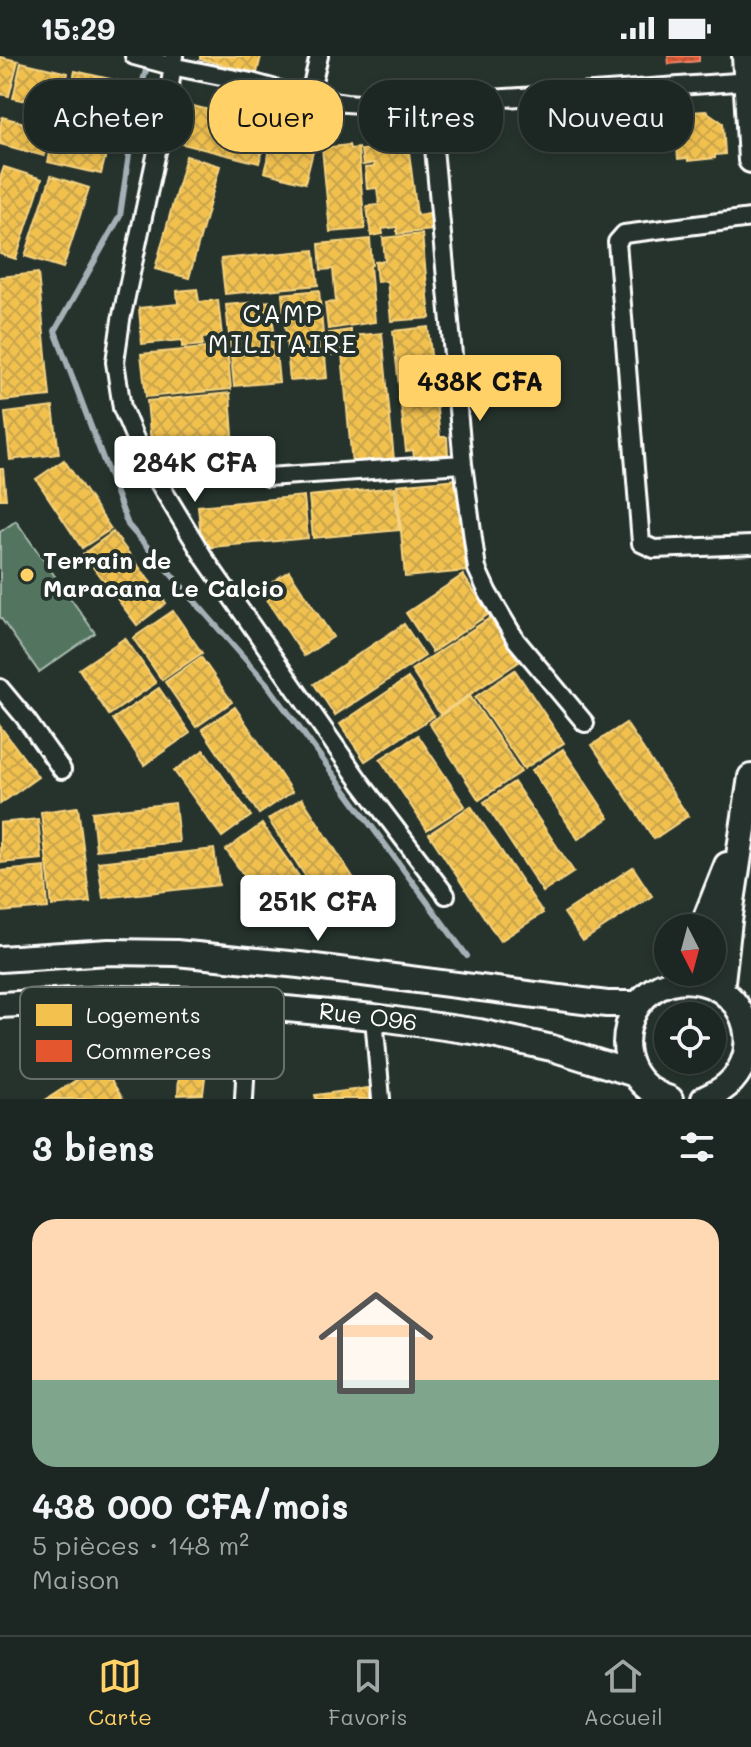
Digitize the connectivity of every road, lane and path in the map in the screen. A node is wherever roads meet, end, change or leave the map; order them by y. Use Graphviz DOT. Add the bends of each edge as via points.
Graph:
graph roads {
  1 [pos="134,56"];
  2 [pos="319,56"];
  3 [pos="745,56"];
  4 [pos="172,61"];
  5 [pos="243,80"];
  6 [pos="313,80"];
  7 [pos="749,82"];
  8 [pos="503,99"];
  9 [pos="434,152"];
  10 [pos="751,160"];
  11 [pos="751,218"];
  12 [pos="463,464"];
  13 [pos="267,477"];
  14 [pos="751,545"];
  15 [pos="0,688"];
  16 [pos="585,723"];
  17 [pos="62,770"];
  18 [pos="751,777"];
  19 [pos="745,814"];
  20 [pos="446,895"];
  21 [pos="707,914"];
  22 [pos="0,959"];
  23 [pos="660,986"];
  24 [pos="713,986"];
  25 [pos="735,999"];
  26 [pos="20,1004"];
  27 [pos="638,1004"];
  28 [pos="0,1005"];
  29 [pos="284,1008"];
  30 [pos="374,1017"];
  31 [pos="745,1072"];
  32 [pos="245,1079"];
  33 [pos="652,1091"];
  34 [pos="244,1099"];
  35 [pos="381,1099"];
  36 [pos="704,1099"];
  1 -- 4 [label="street"];
  2 -- 6 [label="street"];
  3 -- 7 [label="main road"];
  4 -- 5 [label="street"];
  4 -- 20 [label="street" via="121,320 115,362 122,408 142,455 205,559"];
  7 -- 8 [label="street"];
  7 -- 10 [label="main road"];
  9 -- 12 [label="street"];
  11 -- 14 [label="street" via="624,234 617,242 641,543 654,549"];
  12 -- 13 [label="street"];
  12 -- 16 [label="street" via="477,569 488,593 516,640"];
  15 -- 17 [label="street"];
  18 -- 19 [label="main road"];
  19 -- 21 [label="main road"];
  19 -- 25 [label="main road" via="729,921"];
  22 -- 27 [label="main road, Rue O96" via="176,953"];
  23 -- 27 [label="main road"];
  24 -- 25 [label="main road"];
  25 -- 31 [label="main road" via="746,1027"];
  26 -- 28 [label="main road, Rue O96"];
  27 -- 33 [label="main road" via="625,1046 629,1061"];
  29 -- 30 [label="main road, Rue O96"];
  30 -- 33 [label="main road, Rue O96" via="552,1048"];
  30 -- 35 [label="street"];
  31 -- 36 [label="main road"];
  32 -- 34 [label="street"];
}
